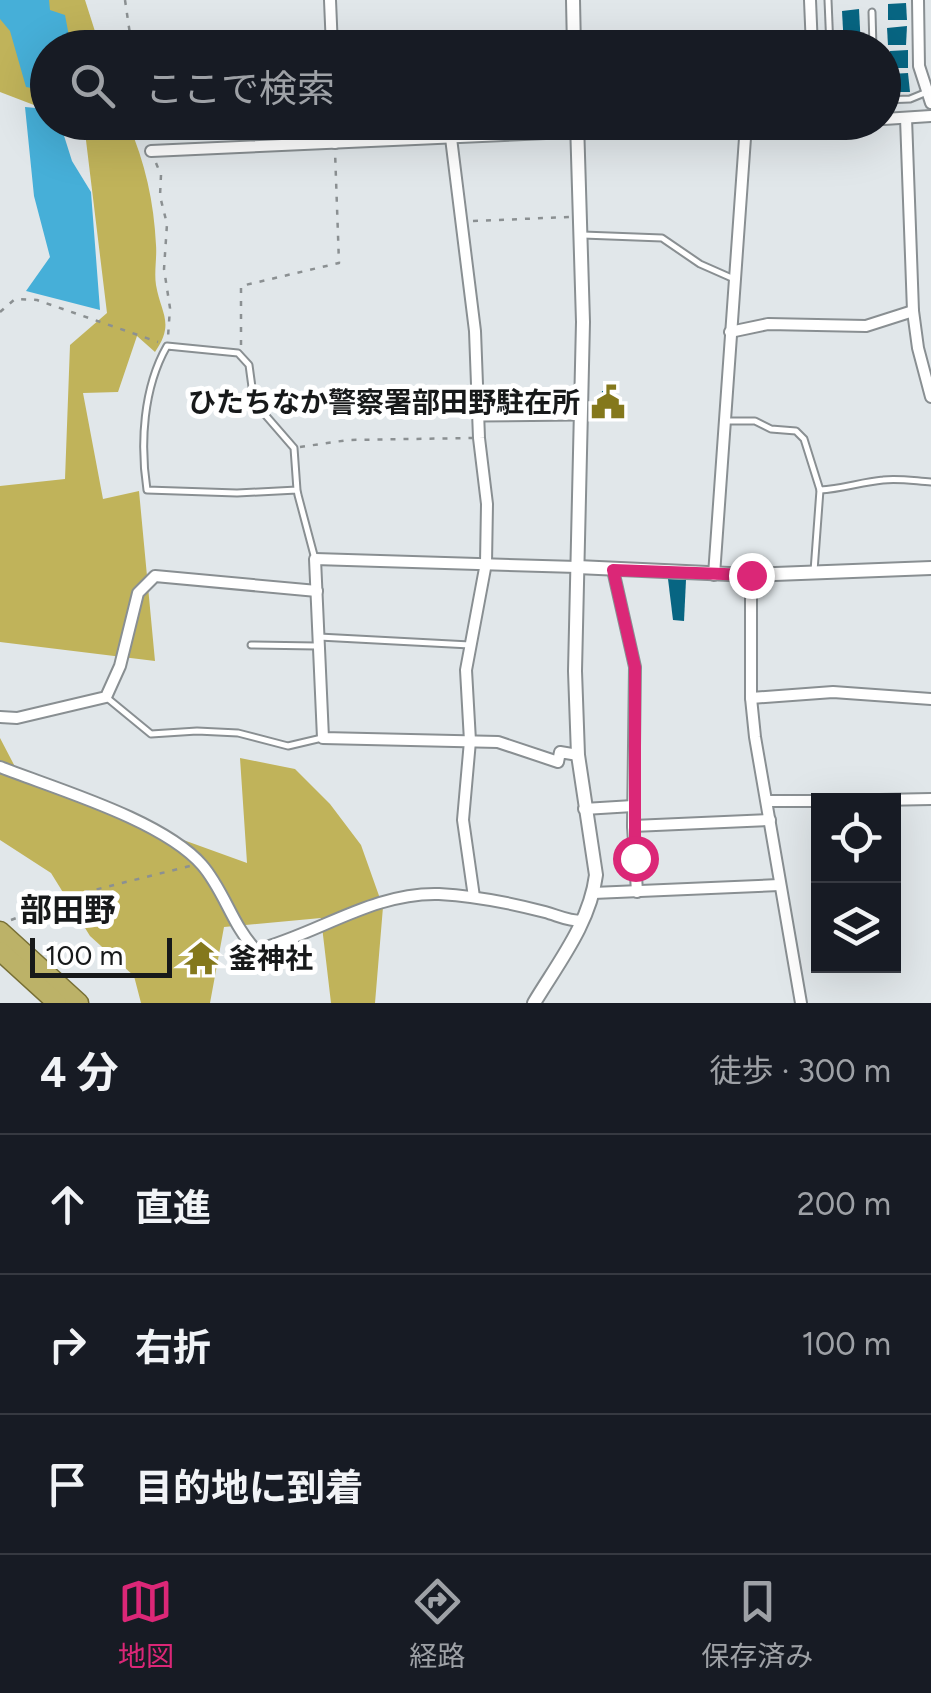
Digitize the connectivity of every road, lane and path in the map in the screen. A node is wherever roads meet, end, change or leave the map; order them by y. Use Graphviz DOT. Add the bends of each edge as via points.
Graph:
graph roads {
  1 [pos="125,0"];
  2 [pos="330,0"];
  3 [pos="572,0"];
  4 [pos="810,0"];
  5 [pos="828,0"];
  6 [pos="918,0"];
  7 [pos="872,12"];
  8 [pos="129,30"];
  9 [pos="331,30"];
  10 [pos="573,30"];
  11 [pos="811,30"];
  12 [pos="829,30"];
  13 [pos="872,30"];
  14 [pos="929,97"];
  15 [pos="901,99"];
  16 [pos="931,116"];
  17 [pos="901,118"];
  18 [pos="906,118"];
  19 [pos="143,140"];
  20 [pos="335,140"];
  21 [pos="405,140"];
  22 [pos="451,140"];
  23 [pos="577,140"];
  24 [pos="745,140"];
  25 [pos="335,143"];
  26 [pos="150,151"];
  27 [pos="580,216"];
  28 [pos="461,222"];
  29 [pos="581,235"];
  30 [pos="734,279"];
  31 [pos="913,310"];
  32 [pos="0,312"];
  33 [pos="730,332"];
  34 [pos="167,346"];
  35 [pos="241,356"];
  36 [pos="931,397"];
  37 [pos="581,417"];
  38 [pos="479,418"];
  39 [pos="724,421"];
  40 [pos="478,438"];
  41 [pos="294,448"];
  42 [pos="931,482"];
  43 [pos="298,490"];
  44 [pos="820,490"];
  45 [pos="315,559"];
  46 [pos="486,563"];
  47 [pos="577,567"];
  48 [pos="931,568"];
  49 [pos="613,570"];
  50 [pos="814,573"];
  51 [pos="714,574"];
  52 [pos="751,575"];
  53 [pos="317,591"];
  54 [pos="319,641"];
  55 [pos="251,645"];
  56 [pos="470,645"];
  57 [pos="106,697"];
  58 [pos="751,698"];
  59 [pos="931,699"];
  60 [pos="0,717"];
  61 [pos="323,738"];
  62 [pos="470,741"];
  63 [pos="578,755"];
  64 [pos="0,767"];
  65 [pos="901,799"];
  66 [pos="931,799"];
  67 [pos="811,801"];
  68 [pos="768,802"];
  69 [pos="634,806"];
  70 [pos="584,808"];
  71 [pos="770,820"];
  72 [pos="633,826"];
  73 [pos="200,863"];
  74 [pos="779,885"];
  75 [pos="637,892"];
  76 [pos="594,893"];
  77 [pos="474,897"];
  78 [pos="582,922"];
  79 [pos="1,927"];
  80 [pos="0,952"];
  81 [pos="58,1003"];
  82 [pos="79,1003"];
  83 [pos="534,1003"];
  84 [pos="801,1003"];
  1 -- 8 [label="path"];
  2 -- 9 [label="street"];
  3 -- 10 [label="street"];
  4 -- 11 [label="street"];
  5 -- 12 [label="lane"];
  6 -- 14 [label="street" via="918,66"];
  7 -- 13 [label="lane"];
  14 -- 15 [label="lane"];
  16 -- 18 [label="street"];
  17 -- 18 [label="street"];
  18 -- 31 [label="street"];
  19 -- 26 [label="path"];
  20 -- 25 [label="street"];
  21 -- 25 [label="street"];
  22 -- 28 [label="street"];
  23 -- 27 [label="street"];
  24 -- 30 [label="street"];
  25 -- 26 [label="street"];
  25 -- 35 [label="path" via="339,263 242,286"];
  26 -- 34 [label="path" via="161,175 166,224"];
  27 -- 28 [label="path"];
  27 -- 29 [label="street"];
  28 -- 38 [label="street"];
  29 -- 30 [label="lane" via="662,238"];
  29 -- 37 [label="street"];
  30 -- 33 [label="street"];
  31 -- 33 [label="street" via="866,326 768,324"];
  31 -- 36 [label="street"];
  32 -- 34 [label="path" via="15,299 37,300"];
  33 -- 39 [label="street"];
  34 -- 35 [label="lane"];
  34 -- 43 [label="lane" via="151,387 142,454 147,490"];
  35 -- 41 [label="lane" via="249,365 254,402"];
  37 -- 38 [label="lane"];
  37 -- 47 [label="street"];
  38 -- 40 [label="street"];
  39 -- 44 [label="lane" via="796,431"];
  39 -- 51 [label="street"];
  40 -- 41 [label="path" via="348,440"];
  40 -- 46 [label="street"];
  41 -- 43 [label="lane"];
  42 -- 44 [label="lane" via="888,479"];
  43 -- 45 [label="lane"];
  44 -- 50 [label="lane"];
  45 -- 46 [label="street"];
  45 -- 53 [label="street"];
  46 -- 47 [label="street"];
  46 -- 56 [label="street"];
  47 -- 49 [label="street"];
  47 -- 63 [label="street"];
  48 -- 50 [label="street"];
  49 -- 51 [label="street"];
  49 -- 69 [label="street" via="635,667"];
  50 -- 52 [label="street"];
  51 -- 52 [label="street"];
  52 -- 58 [label="street"];
  53 -- 54 [label="street"];
  53 -- 57 [label="street" via="155,576 138,593"];
  54 -- 55 [label="lane"];
  54 -- 56 [label="lane"];
  54 -- 61 [label="street"];
  56 -- 62 [label="street"];
  57 -- 60 [label="street"];
  57 -- 61 [label="lane" via="151,734 238,733 288,746"];
  58 -- 59 [label="street" via="833,692"];
  58 -- 68 [label="street"];
  61 -- 62 [label="street"];
  62 -- 63 [label="street" via="498,742 558,762 560,752"];
  62 -- 77 [label="street" via="463,820"];
  63 -- 70 [label="street"];
  64 -- 73 [label="street" via="148,828"];
  65 -- 66 [label="street"];
  67 -- 68 [label="street"];
  68 -- 71 [label="street"];
  69 -- 70 [label="street"];
  69 -- 72 [label="street"];
  70 -- 76 [label="street" via="595,858"];
  71 -- 72 [label="street"];
  71 -- 74 [label="street"];
  72 -- 75 [label="street"];
  73 -- 77 [label="street" via="256,950 401,896"];
  73 -- 79 [label="path" via="86,892"];
  74 -- 75 [label="street"];
  74 -- 84 [label="street"];
  75 -- 76 [label="street"];
  76 -- 78 [label="street"];
  77 -- 78 [label="street"];
  78 -- 83 [label="street"];
  79 -- 82 [label="highway"];
  80 -- 81 [label="highway"];
}
